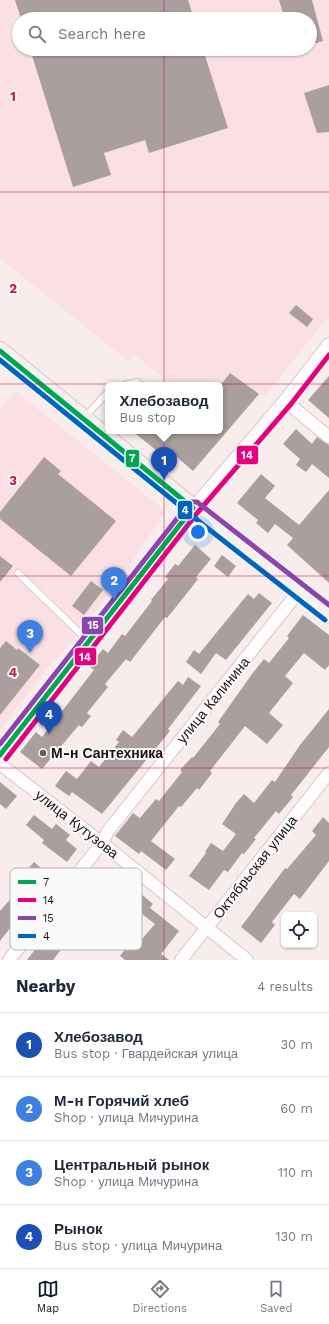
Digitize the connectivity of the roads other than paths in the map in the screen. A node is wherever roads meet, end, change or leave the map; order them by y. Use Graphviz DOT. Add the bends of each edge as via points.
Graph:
graph roads {
  1 [pos="329,344"];
  2 [pos="0,351"];
  3 [pos="105,395"];
  4 [pos="286,399"];
  5 [pos="84,418"];
  6 [pos="329,437"];
  7 [pos="193,508"];
  8 [pos="18,573"];
  9 [pos="300,590"];
  10 [pos="329,614"];
  11 [pos="90,642"];
  12 [pos="0,755"];
  13 [pos="0,764"];
  14 [pos="329,773"];
  15 [pos="102,843"];
  16 [pos="82,868"];
  17 [pos="133,868"];
  18 [pos="142,875"];
  19 [pos="207,928"];
  20 [pos="17,950"];
  21 [pos="9,960"];
  22 [pos="181,960"];
  23 [pos="247,960"];
  1 -- 4 [label="street"];
  2 -- 5 [label="street"];
  3 -- 5 [label="lane"];
  4 -- 6 [label="street"];
  4 -- 7 [label="street"];
  5 -- 7 [label="street"];
  7 -- 9 [label="street"];
  7 -- 11 [label="street"];
  8 -- 11 [label="lane"];
  9 -- 10 [label="street"];
  9 -- 15 [label="street, улица Калинина" via="108,831"];
  11 -- 12 [label="street"];
  13 -- 15 [label="street, улица Кутузова"];
  14 -- 19 [label="street, Октябрьская улица"];
  15 -- 16 [label="street, улица Калинина"];
  15 -- 17 [label="street, улица Кутузова"];
  18 -- 19 [label="street, улица Кутузова"];
  19 -- 22 [label="street, Октябрьская улица"];
  19 -- 23 [label="street, улица Кутузова"];
  20 -- 21 [label="street, улица Калинина"];
}
